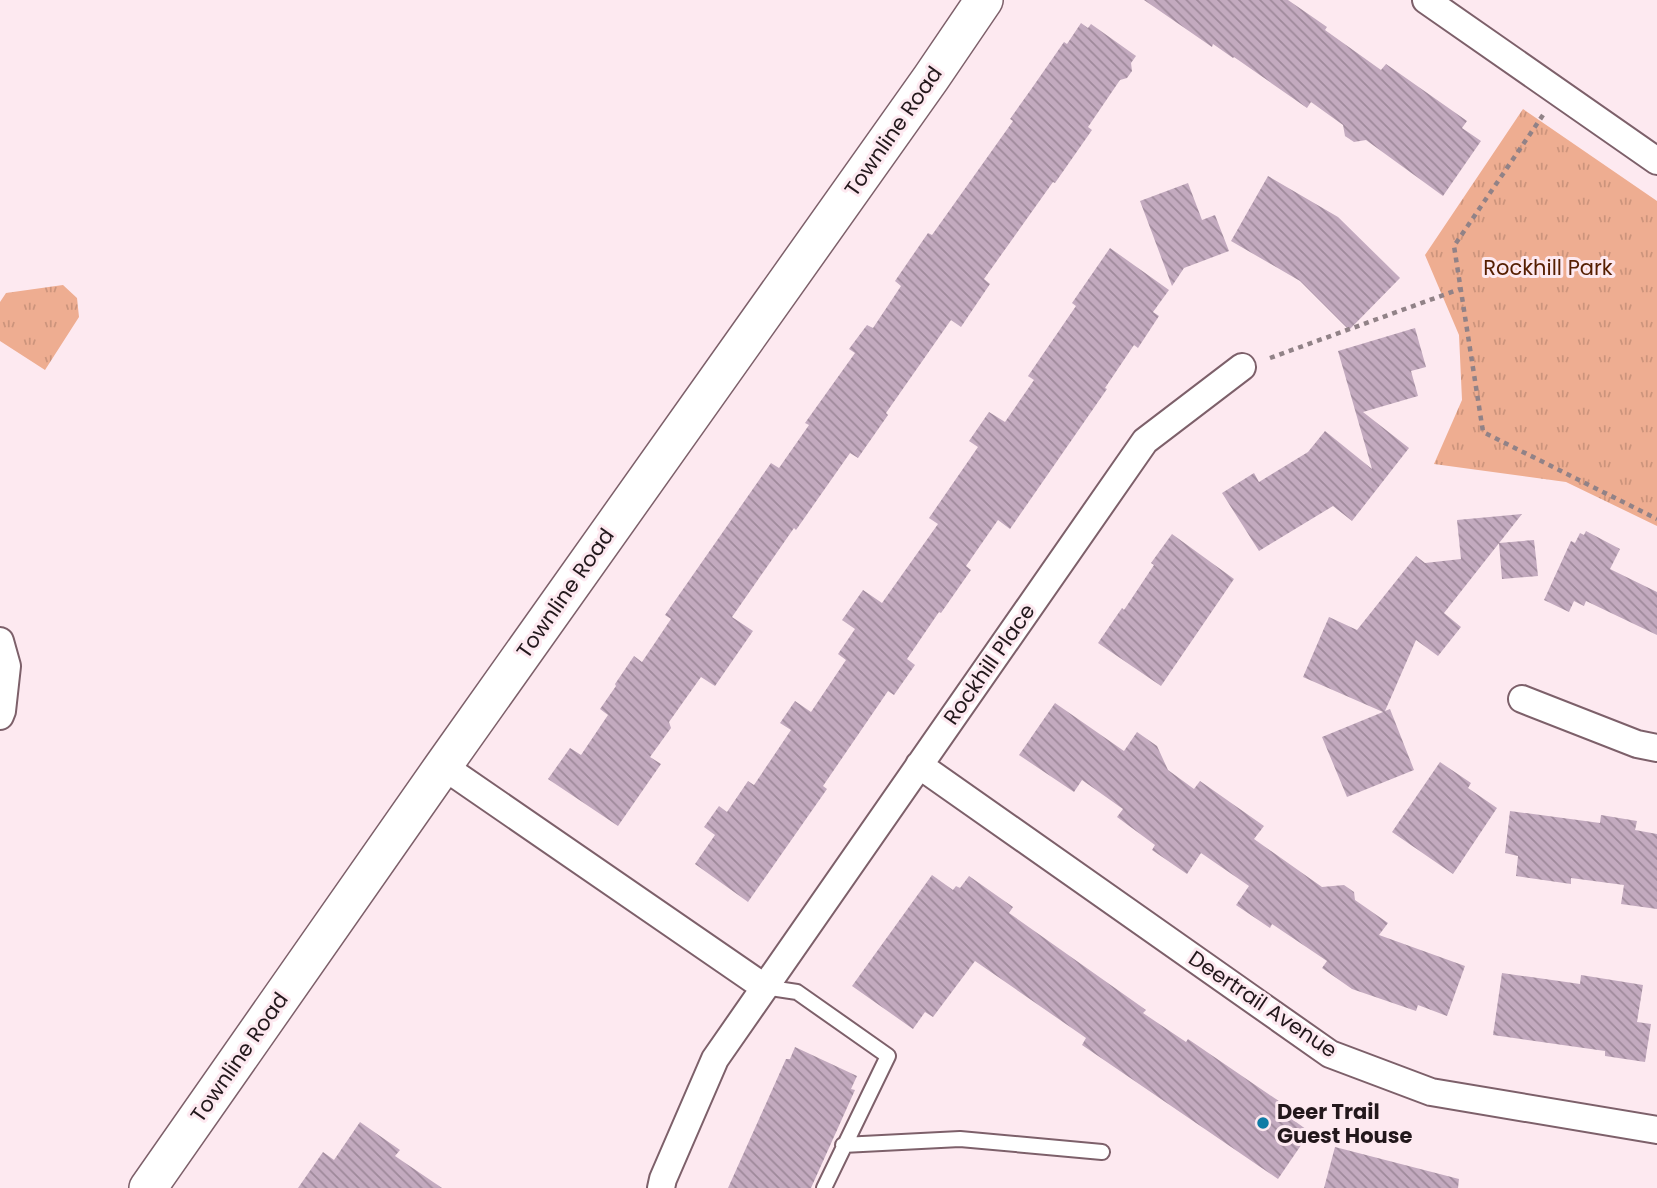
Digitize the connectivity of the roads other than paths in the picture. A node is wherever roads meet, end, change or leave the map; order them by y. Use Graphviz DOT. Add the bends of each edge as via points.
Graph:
graph roads {
  1 [pos="984,0"];
  2 [pos="1426,0"];
  3 [pos="1657,161"];
  4 [pos="1242,367"];
  5 [pos="0,641"];
  6 [pos="1522,699"];
  7 [pos="0,716"];
  8 [pos="1657,748"];
  9 [pos="919,765"];
  10 [pos="443,766"];
  11 [pos="764,987"];
  12 [pos="1657,1130"];
  13 [pos="843,1145"];
  14 [pos="1102,1152"];
  15 [pos="148,1188"];
  16 [pos="661,1188"];
  17 [pos="824,1188"];
  1 -- 10 [label="street, Townline Road"];
  2 -- 3 [label="street"];
  4 -- 9 [label="street, Rockhill Place" via="1145,441"];
  5 -- 7 [label="street" via="7,666"];
  6 -- 8 [label="street"];
  9 -- 11 [label="street, Rockhill Place"];
  9 -- 12 [label="street, Deertrail Avenue" via="1330,1054 1431,1091"];
  10 -- 11 [label="street"];
  10 -- 15 [label="street, Townline Road"];
  11 -- 13 [label="lane" via="797,992 888,1056"];
  11 -- 16 [label="street, Rockhill Place" via="715,1059"];
  13 -- 14 [label="lane" via="960,1139"];
  13 -- 17 [label="lane"];
}
